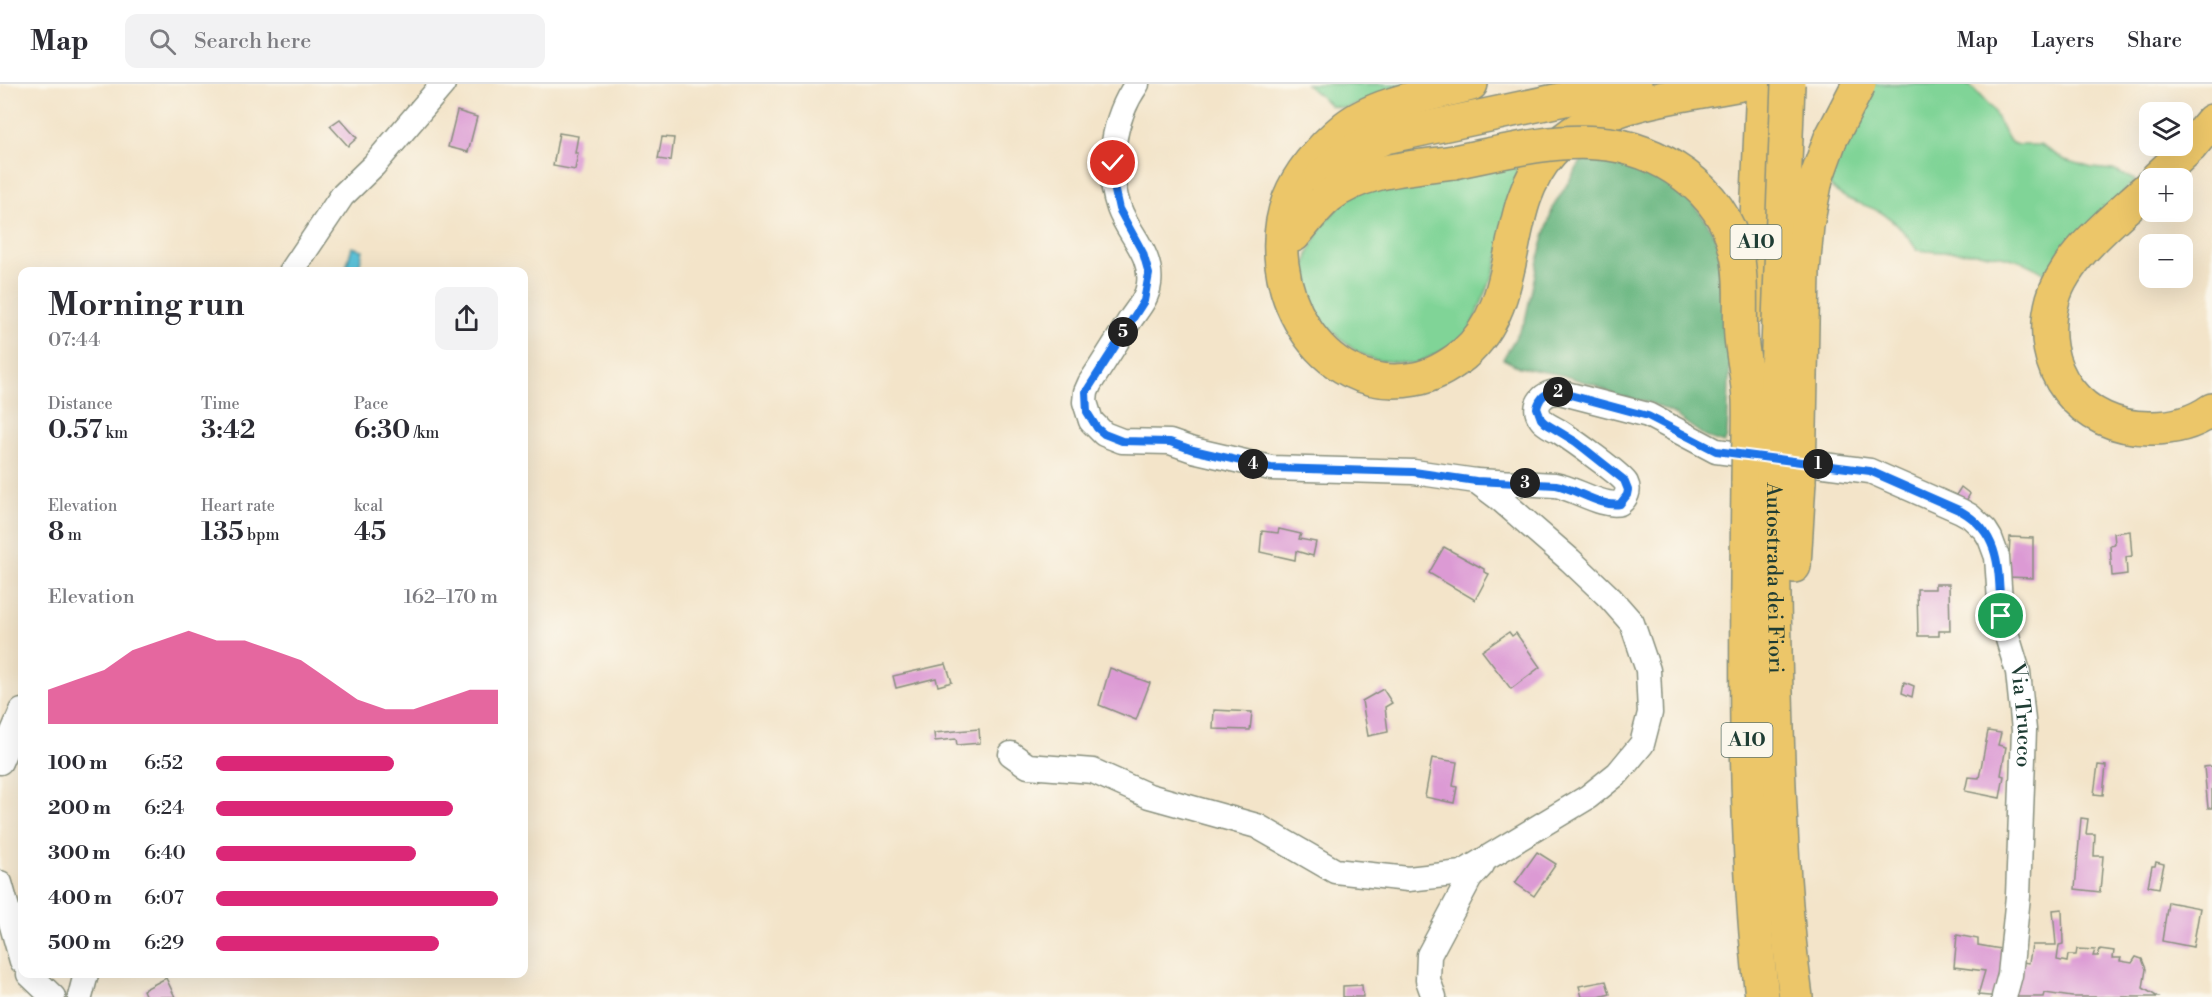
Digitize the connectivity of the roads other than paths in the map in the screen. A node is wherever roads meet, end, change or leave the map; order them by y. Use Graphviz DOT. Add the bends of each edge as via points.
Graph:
graph roads {
  1 [pos="442,84"];
  2 [pos="1137,84"];
  3 [pos="1471,84"];
  4 [pos="1635,84"];
  5 [pos="1741,84"];
  6 [pos="1763,84"];
  7 [pos="1788,84"];
  8 [pos="1859,84"];
  9 [pos="2212,121"];
  10 [pos="2168,168"];
  11 [pos="2139,196"];
  12 [pos="1294,235"];
  13 [pos="294,267"];
  14 [pos="1283,268"];
  15 [pos="1749,400"];
  16 [pos="2212,410"];
  17 [pos="1476,481"];
  18 [pos="1773,481"];
  19 [pos="18,720"];
  20 [pos="1011,754"];
  21 [pos="0,762"];
  22 [pos="1492,854"];
  23 [pos="0,883"];
  24 [pos="18,948"];
  25 [pos="32,978"];
  26 [pos="85,978"];
  27 [pos="53,997"];
  28 [pos="80,997"];
  29 [pos="1434,997"];
  30 [pos="1762,997"];
  31 [pos="1796,997"];
  32 [pos="2004,997"];
  1 -- 13 [label="street" via="374,165 342,196"];
  2 -- 17 [label="street" via="1118,124 1113,182 1119,209 1148,263 1149,284 1144,301 1086,392 1087,412 1097,428 1113,439 1170,442 1271,468 1414,472"];
  3 -- 14 [label="highway" via="1383,108 1348,126 1333,140 1310,164 1289,199 1281,238"];
  4 -- 12 [label="highway" via="1366,144 1348,153 1322,177 1308,195"];
  5 -- 14 [label="highway" via="1637,105 1598,118 1551,152 1522,203 1498,307 1467,351 1436,373 1385,382 1336,363 1310,339 1300,322"];
  6 -- 15 [label="highway, Autostrada dei Fiori / A10, bridge"];
  7 -- 18 [label="highway, Autostrada dei Fiori / A10, bridge"];
  8 -- 18 [label="highway, bridge" via="1830,140 1816,179"];
  9 -- 10 [label="highway"];
  11 -- 16 [label="highway" via="2070,266 2053,297 2049,340 2057,373 2079,402 2094,414 2124,427 2167,428"];
  12 -- 14 [label="highway"];
  12 -- 15 [label="highway, bridge" via="1330,195 1375,174 1545,146 1599,142 1649,155 1700,187 1729,231 1739,268 1742,349"];
  15 -- 18 [label="highway, Autostrada dei Fiori / A10, bridge"];
  17 -- 22 [label="street" via="1570,560 1632,623 1648,669 1650,713 1642,744 1618,773 1588,797"];
  17 -- 32 [label="street, Via Trucco" via="1556,485 1609,505 1624,500 1628,490 1624,480 1541,419 1537,408 1542,397 1559,392 1648,416 1716,451 1870,471 1978,522 1997,557 2001,616 2018,672 2024,730 2018,896"];
  18 -- 30 [label="highway, Autostrada dei Fiori / A10" via="1747,734"];
  18 -- 31 [label="highway, Autostrada dei Fiori / A10" via="1777,713 1786,903"];
  19 -- 21 [label="street"];
  20 -- 22 [label="street" via="1028,766 1093,771 1149,796 1257,826 1335,871 1408,879 1462,873"];
  22 -- 29 [label="street" via="1470,878 1429,955 1428,980"];
  23 -- 24 [label="street"];
  25 -- 27 [label="street"];
  26 -- 28 [label="street"];
}
